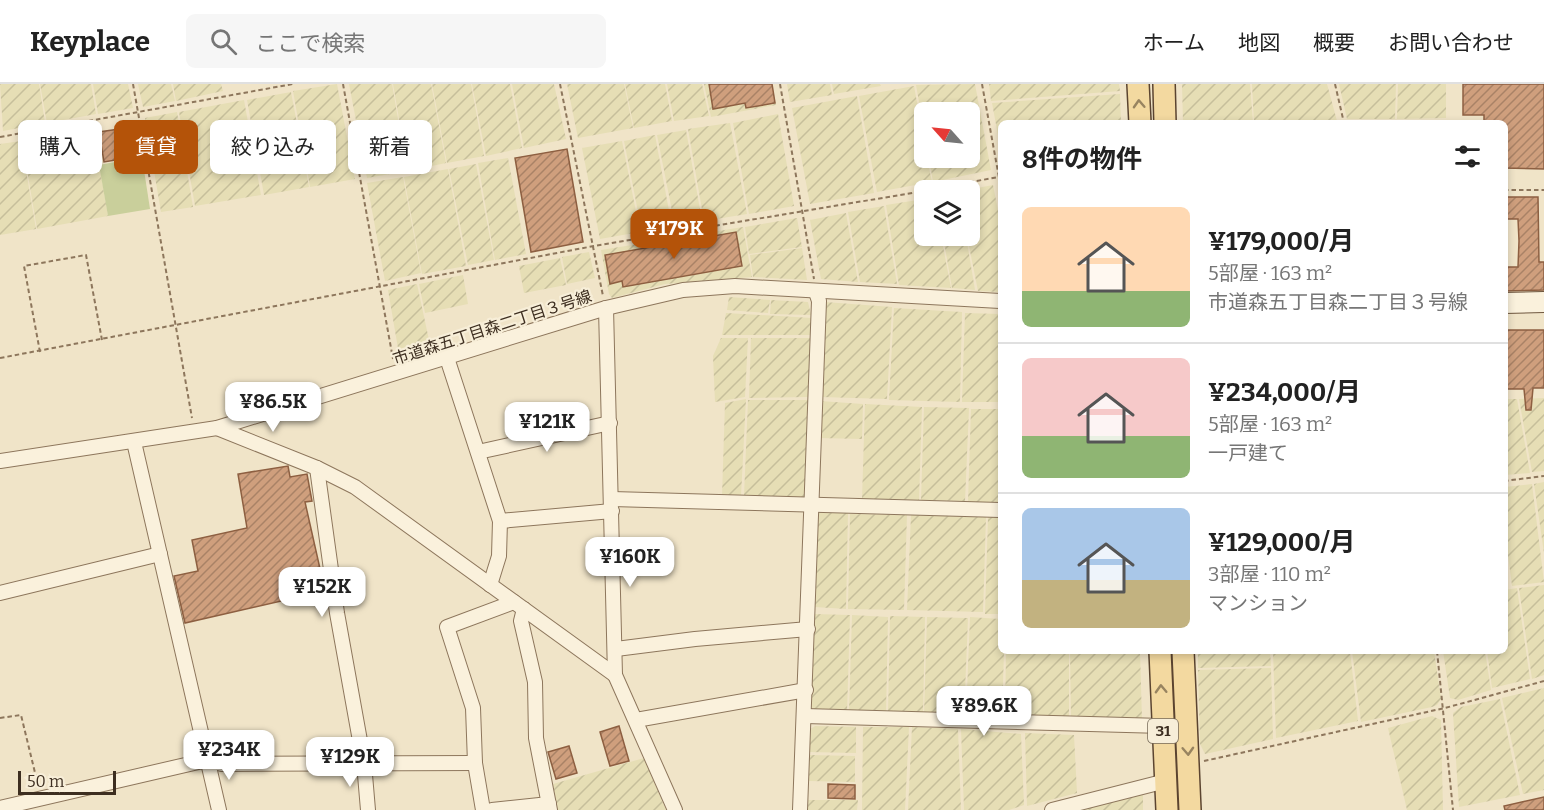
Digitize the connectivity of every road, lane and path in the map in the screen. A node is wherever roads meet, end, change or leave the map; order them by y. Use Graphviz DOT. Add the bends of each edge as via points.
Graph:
graph roads {
  1 [pos="133,84"];
  2 [pos="293,84"];
  3 [pos="343,84"];
  4 [pos="560,84"];
  5 [pos="780,84"];
  6 [pos="982,84"];
  7 [pos="1138,84"];
  8 [pos="1164,84"];
  9 [pos="1335,84"];
  10 [pos="138,114"];
  11 [pos="1140,120"];
  12 [pos="1165,120"];
  13 [pos="1343,120"];
  14 [pos="0,138"];
  15 [pos="998,172"];
  16 [pos="998,177"];
  17 [pos="980,181"];
  18 [pos="1508,190"];
  19 [pos="1544,190"];
  20 [pos="914,193"];
  21 [pos="804,212"];
  22 [pos="594,246"];
  23 [pos="380,286"];
  24 [pos="816,292"];
  25 [pos="998,301"];
  26 [pos="1544,302"];
  27 [pos="1508,303"];
  28 [pos="606,308"];
  29 [pos="177,326"];
  30 [pos="102,340"];
  31 [pos="40,352"];
  32 [pos="0,358"];
  33 [pos="447,358"];
  34 [pos="396,374"];
  35 [pos="610,423"];
  36 [pos="217,428"];
  37 [pos="194,432"];
  38 [pos="134,442"];
  39 [pos="478,452"];
  40 [pos="0,461"];
  41 [pos="317,468"];
  42 [pos="1544,476"];
  43 [pos="1508,480"];
  44 [pos="811,504"];
  45 [pos="612,505"];
  46 [pos="998,510"];
  47 [pos="500,521"];
  48 [pos="160,554"];
  49 [pos="490,585"];
  50 [pos="0,593"];
  51 [pos="519,606"];
  52 [pos="808,629"];
  53 [pos="616,649"];
  54 [pos="1160,654"];
  55 [pos="1183,654"];
  56 [pos="1437,654"];
  57 [pos="615,675"];
  58 [pos="1544,681"];
  59 [pos="806,690"];
  60 [pos="1444,708"];
  61 [pos="805,716"];
  62 [pos="0,718"];
  63 [pos="636,720"];
  64 [pos="1163,726"];
  65 [pos="207,760"];
  66 [pos="364,763"];
  67 [pos="475,763"];
  68 [pos="1189,764"];
  69 [pos="1166,781"];
  70 [pos="42,799"];
  71 [pos="549,807"];
  72 [pos="0,808"];
  73 [pos="219,810"];
  74 [pos="368,810"];
  75 [pos="483,810"];
  76 [pos="492,810"];
  77 [pos="675,810"];
  78 [pos="800,810"];
  79 [pos="1052,810"];
  80 [pos="1167,810"];
  81 [pos="1190,810"];
  82 [pos="1453,810"];
  1 -- 10 [label="path"];
  2 -- 10 [label="path"];
  3 -- 23 [label="path"];
  4 -- 22 [label="path"];
  5 -- 21 [label="path"];
  6 -- 15 [label="path"];
  11 -- 7 [label="main road, one-way"];
  8 -- 12 [label="main road"];
  9 -- 13 [label="path"];
  10 -- 14 [label="path"];
  10 -- 29 [label="path"];
  16 -- 17 [label="path"];
  18 -- 19 [label="path"];
  20 -- 21 [label="path"];
  21 -- 22 [label="path"];
  21 -- 24 [label="path"];
  22 -- 23 [label="path"];
  22 -- 28 [label="path"];
  23 -- 29 [label="path"];
  23 -- 34 [label="path"];
  24 -- 25 [label="street, 市道森五丁目森二丁目３号線"];
  24 -- 28 [label="street, 市道森五丁目森二丁目３号線" via="735,286 703,288 659,294"];
  24 -- 44 [label="street" via="819,301"];
  26 -- 27 [label="main road"];
  28 -- 33 [label="street, 市道森五丁目森二丁目３号線"];
  28 -- 35 [label="street"];
  29 -- 30 [label="path"];
  29 -- 37 [label="path"];
  30 -- 31 [label="path"];
  30 -- 31 [label="path" via="86,255 24,266"];
  31 -- 32 [label="path"];
  33 -- 34 [label="street, 市道森五丁目森二丁目３号線"];
  33 -- 39 [label="street"];
  34 -- 36 [label="street, 市道森五丁目森二丁目３号線"];
  35 -- 39 [label="street"];
  35 -- 45 [label="street"];
  36 -- 37 [label="street, 市道森五丁目森二丁目３号線"];
  36 -- 41 [label="street"];
  37 -- 38 [label="street, 市道森五丁目森二丁目３号線"];
  38 -- 40 [label="street, 市道森五丁目森二丁目３号線"];
  38 -- 48 [label="street"];
  39 -- 47 [label="street"];
  41 -- 49 [label="street" via="355,487"];
  41 -- 66 [label="street" via="337,613"];
  42 -- 43 [label="path"];
  44 -- 45 [label="street"];
  44 -- 46 [label="street"];
  44 -- 52 [label="street"];
  45 -- 47 [label="street"];
  45 -- 53 [label="street"];
  47 -- 49 [label="street" via="499,556"];
  48 -- 50 [label="street"];
  48 -- 65 [label="street"];
  49 -- 51 [label="street"];
  51 -- 57 [label="street"];
  51 -- 67 [label="street" via="447,627 473,708"];
  51 -- 71 [label="street" via="535,682 536,738"];
  52 -- 53 [label="street"];
  52 -- 59 [label="street"];
  53 -- 57 [label="street"];
  64 -- 54 [label="main road, 31, one-way"];
  55 -- 68 [label="main road, 31, one-way"];
  56 -- 60 [label="path"];
  57 -- 63 [label="street"];
  58 -- 60 [label="path"];
  59 -- 61 [label="street"];
  59 -- 63 [label="street"];
  60 -- 68 [label="path"];
  60 -- 82 [label="path"];
  61 -- 64 [label="street"];
  61 -- 78 [label="street"];
  62 -- 70 [label="path" via="21,715"];
  63 -- 77 [label="street"];
  64 -- 69 [label="main road, 31"];
  65 -- 66 [label="street" via="222,764"];
  65 -- 70 [label="street"];
  65 -- 73 [label="street"];
  66 -- 67 [label="street"];
  66 -- 74 [label="street"];
  67 -- 75 [label="street"];
  68 -- 81 [label="main road, 31"];
  69 -- 79 [label="street"];
  69 -- 80 [label="main road, 31"];
  70 -- 72 [label="street"];
  71 -- 76 [label="street"];
}
